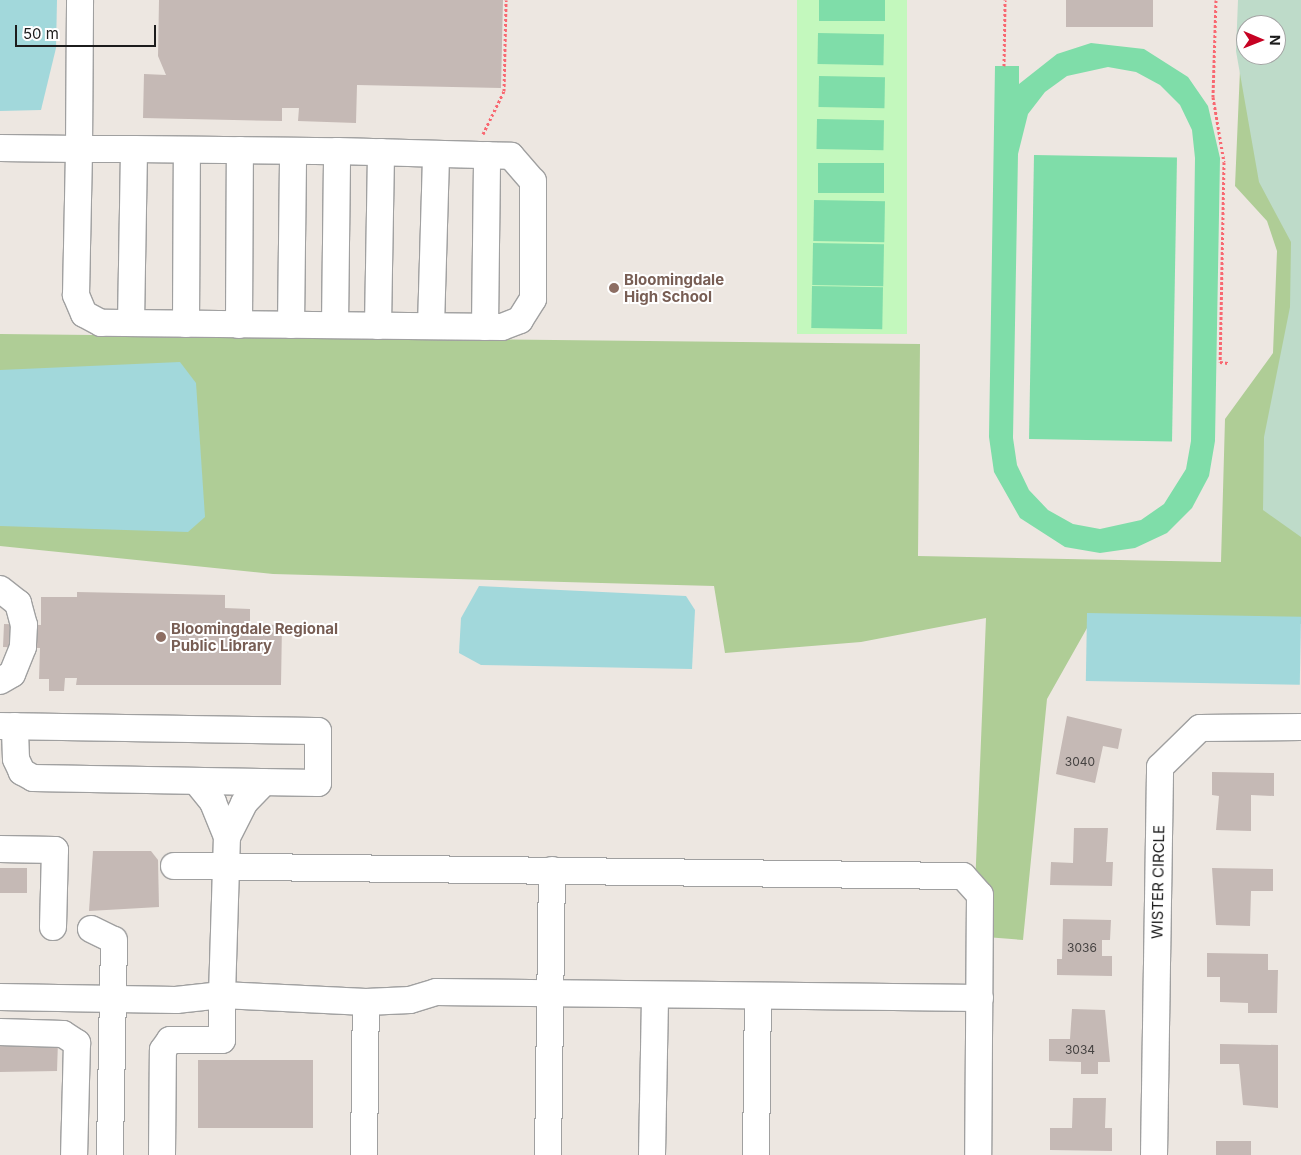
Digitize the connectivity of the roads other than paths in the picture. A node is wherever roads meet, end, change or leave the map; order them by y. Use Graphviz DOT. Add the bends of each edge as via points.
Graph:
graph roads {
  1 [pos="80,0"];
  2 [pos="0,148"];
  3 [pos="79,149"];
  4 [pos="134,149"];
  5 [pos="187,150"];
  6 [pos="240,150"];
  7 [pos="293,151"];
  8 [pos="337,151"];
  9 [pos="381,152"];
  10 [pos="436,154"];
  11 [pos="480,155"];
  12 [pos="131,324"];
  13 [pos="186,324"];
  14 [pos="239,324"];
  15 [pos="291,325"];
  16 [pos="335,325"];
  17 [pos="378,326"];
  18 [pos="431,326"];
  19 [pos="485,327"];
  20 [pos="0,589"];
  21 [pos="0,681"];
  22 [pos="8,726"];
  23 [pos="1301,727"];
  24 [pos="196,781"];
  25 [pos="264,782"];
  26 [pos="227,837"];
  27 [pos="0,849"];
  28 [pos="174,866"];
  29 [pos="226,866"];
  30 [pos="552,870"];
  31 [pos="54,927"];
  32 [pos="91,929"];
  33 [pos="550,995"];
  34 [pos="222,996"];
  35 [pos="655,996"];
  36 [pos="0,997"];
  37 [pos="758,997"];
  38 [pos="112,998"];
  39 [pos="980,998"];
  40 [pos="366,1002"];
  41 [pos="0,1032"];
  42 [pos="74,1155"];
  43 [pos="110,1155"];
  44 [pos="162,1155"];
  45 [pos="364,1155"];
  46 [pos="548,1155"];
  47 [pos="652,1155"];
  48 [pos="756,1155"];
  49 [pos="978,1155"];
  50 [pos="1154,1155"];
  1 -- 3 [label="street"];
  2 -- 3 [label="street"];
  3 -- 4 [label="street"];
  3 -- 12 [label="street" via="76,295 84,314 101,323"];
  4 -- 5 [label="street"];
  4 -- 12 [label="street"];
  5 -- 6 [label="street"];
  5 -- 13 [label="street"];
  6 -- 7 [label="street"];
  6 -- 14 [label="street"];
  7 -- 8 [label="street"];
  7 -- 15 [label="street"];
  8 -- 9 [label="street"];
  8 -- 16 [label="street"];
  9 -- 10 [label="street"];
  9 -- 17 [label="street"];
  10 -- 11 [label="street"];
  10 -- 18 [label="street"];
  11 -- 19 [label="street"];
  11 -- 19 [label="street" via="511,156 533,181 533,299 520,320 502,327"];
  12 -- 13 [label="street"];
  13 -- 14 [label="street"];
  14 -- 15 [label="street"];
  15 -- 16 [label="street"];
  16 -- 17 [label="street"];
  17 -- 18 [label="street"];
  18 -- 19 [label="street"];
  20 -- 21 [label="street" via="18,603 24,625 23,647 12,674"];
  22 -- 24 [label="street" via="22,772 33,778"];
  22 -- 25 [label="street" via="318,731 318,783"];
  23 -- 50 [label="street, WISTER CIRCLE" via="1200,728 1160,766"];
  24 -- 25 [label="street"];
  24 -- 26 [label="street" via="214,802"];
  25 -- 26 [label="street" via="244,803"];
  26 -- 29 [label="street"];
  27 -- 31 [label="street" via="55,850"];
  28 -- 29 [label="street"];
  29 -- 30 [label="street"];
  29 -- 34 [label="street"];
  30 -- 33 [label="street"];
  30 -- 39 [label="street" via="963,876 980,894"];
  32 -- 38 [label="street" via="114,940"];
  33 -- 35 [label="street"];
  33 -- 40 [label="street" via="436,992 410,1000"];
  33 -- 46 [label="street"];
  34 -- 38 [label="street"];
  34 -- 40 [label="street"];
  34 -- 44 [label="street" via="222,1040 170,1040 163,1050"];
  35 -- 37 [label="street"];
  35 -- 47 [label="street"];
  36 -- 38 [label="street"];
  37 -- 39 [label="street"];
  37 -- 48 [label="street"];
  38 -- 43 [label="street"];
  39 -- 49 [label="street"];
  40 -- 45 [label="street"];
  41 -- 42 [label="street" via="63,1034 77,1042"];
}
